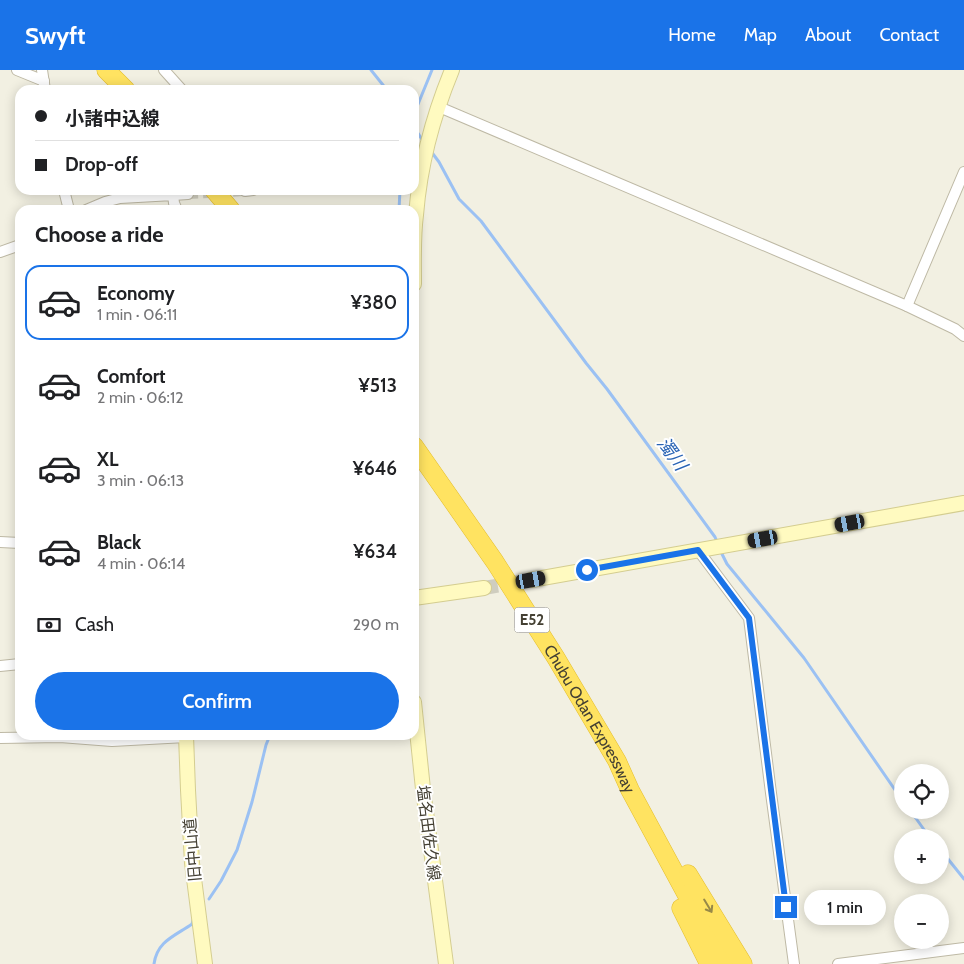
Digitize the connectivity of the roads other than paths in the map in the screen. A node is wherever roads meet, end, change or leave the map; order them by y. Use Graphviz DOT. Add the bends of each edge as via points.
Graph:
graph roads {
  1 [pos="17,70"];
  2 [pos="42,70"];
  3 [pos="106,70"];
  4 [pos="164,70"];
  5 [pos="452,70"];
  6 [pos="45,85"];
  7 [pos="121,85"];
  8 [pos="178,85"];
  9 [pos="439,107"];
  10 [pos="964,172"];
  11 [pos="419,177"];
  12 [pos="180,195"];
  13 [pos="218,195"];
  14 [pos="173,196"];
  15 [pos="98,205"];
  16 [pos="175,205"];
  17 [pos="227,205"];
  18 [pos="15,247"];
  19 [pos="0,252"];
  20 [pos="907,306"];
  21 [pos="964,336"];
  22 [pos="419,453"];
  23 [pos="964,503"];
  24 [pos="0,542"];
  25 [pos="15,543"];
  26 [pos="703,550"];
  27 [pos="531,580"];
  28 [pos="484,588"];
  29 [pos="419,597"];
  30 [pos="15,664"];
  31 [pos="0,666"];
  32 [pos="0,738"];
  33 [pos="15,738"];
  34 [pos="99,740"];
  35 [pos="127,740"];
  36 [pos="186,740"];
  37 [pos="418,740"];
  38 [pos="617,761"];
  39 [pos="630,790"];
  40 [pos="964,948"];
  41 [pos="205,964"];
  42 [pos="446,964"];
  43 [pos="709,964"];
  44 [pos="724,964"];
  45 [pos="743,964"];
  46 [pos="794,964"];
  47 [pos="838,964"];
  1 -- 6 [label="street"];
  2 -- 6 [label="street"];
  3 -- 7 [label="highway"];
  4 -- 8 [label="street"];
  5 -- 9 [label="main road"];
  9 -- 11 [label="main road"];
  9 -- 20 [label="street"];
  10 -- 20 [label="street"];
  12 -- 14 [label="street"];
  13 -- 17 [label="highway"];
  14 -- 15 [label="street" via="120,198"];
  14 -- 16 [label="street"];
  18 -- 19 [label="street"];
  20 -- 21 [label="street"];
  22 -- 38 [label="highway, Chubu Odan Expressway / E52" via="500,570"];
  23 -- 26 [label="main road"];
  24 -- 25 [label="street"];
  26 -- 27 [label="main road"];
  26 -- 46 [label="street" via="749,618"];
  28 -- 29 [label="main road"];
  30 -- 31 [label="street"];
  32 -- 33 [label="street"];
  34 -- 35 [label="street"];
  36 -- 41 [label="main road, 旧中山道" via="192,863"];
  37 -- 42 [label="main road, 塩名田佐久線"];
  38 -- 39 [label="highway, Chubu Odan Expressway / E52"];
  38 -- 45 [label="highway, one-way"];
  39 -- 43 [label="highway" via="668,883"];
  39 -- 44 [label="highway, Chubu Odan Expressway / E52"];
  40 -- 47 [label="street"];
}
